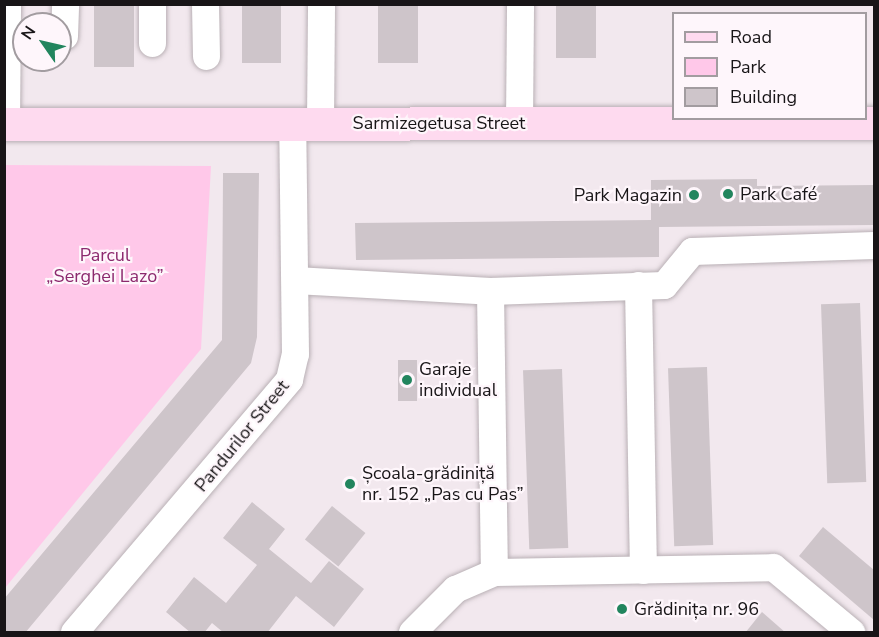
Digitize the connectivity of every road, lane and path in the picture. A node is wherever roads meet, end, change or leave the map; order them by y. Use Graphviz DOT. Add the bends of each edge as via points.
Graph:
graph roads {
  1 [pos="7,4"];
  2 [pos="152,4"];
  3 [pos="205,4"];
  4 [pos="321,4"];
  5 [pos="520,4"];
  6 [pos="152,43"];
  7 [pos="206,56"];
  8 [pos="306,123"];
  9 [pos="519,123"];
  10 [pos="874,123"];
  11 [pos="5,124"];
  12 [pos="874,245"];
  13 [pos="295,280"];
  14 [pos="638,285"];
  15 [pos="490,291"];
  16 [pos="643,570"];
  17 [pos="495,572"];
  18 [pos="74,633"];
  19 [pos="412,633"];
  20 [pos="851,633"];
  1 -- 11 [label="street"];
  2 -- 6 [label="street"];
  3 -- 7 [label="street"];
  4 -- 8 [label="street, Pandurilor Street"];
  5 -- 9 [label="street"];
  8 -- 9 [label="main road, Sarmizegetusa Street"];
  8 -- 11 [label="main road, Sarmizegetusa Street"];
  8 -- 13 [label="street, Pandurilor Street"];
  9 -- 10 [label="main road, Sarmizegetusa Street"];
  12 -- 14 [label="street" via="692,251 664,285"];
  13 -- 15 [label="street"];
  13 -- 18 [label="street, Pandurilor Street" via="293,366 282,391"];
  14 -- 15 [label="street"];
  14 -- 16 [label="street"];
  15 -- 17 [label="street"];
  16 -- 17 [label="street"];
  16 -- 20 [label="street" via="773,567"];
  17 -- 19 [label="street" via="455,589"];
}
